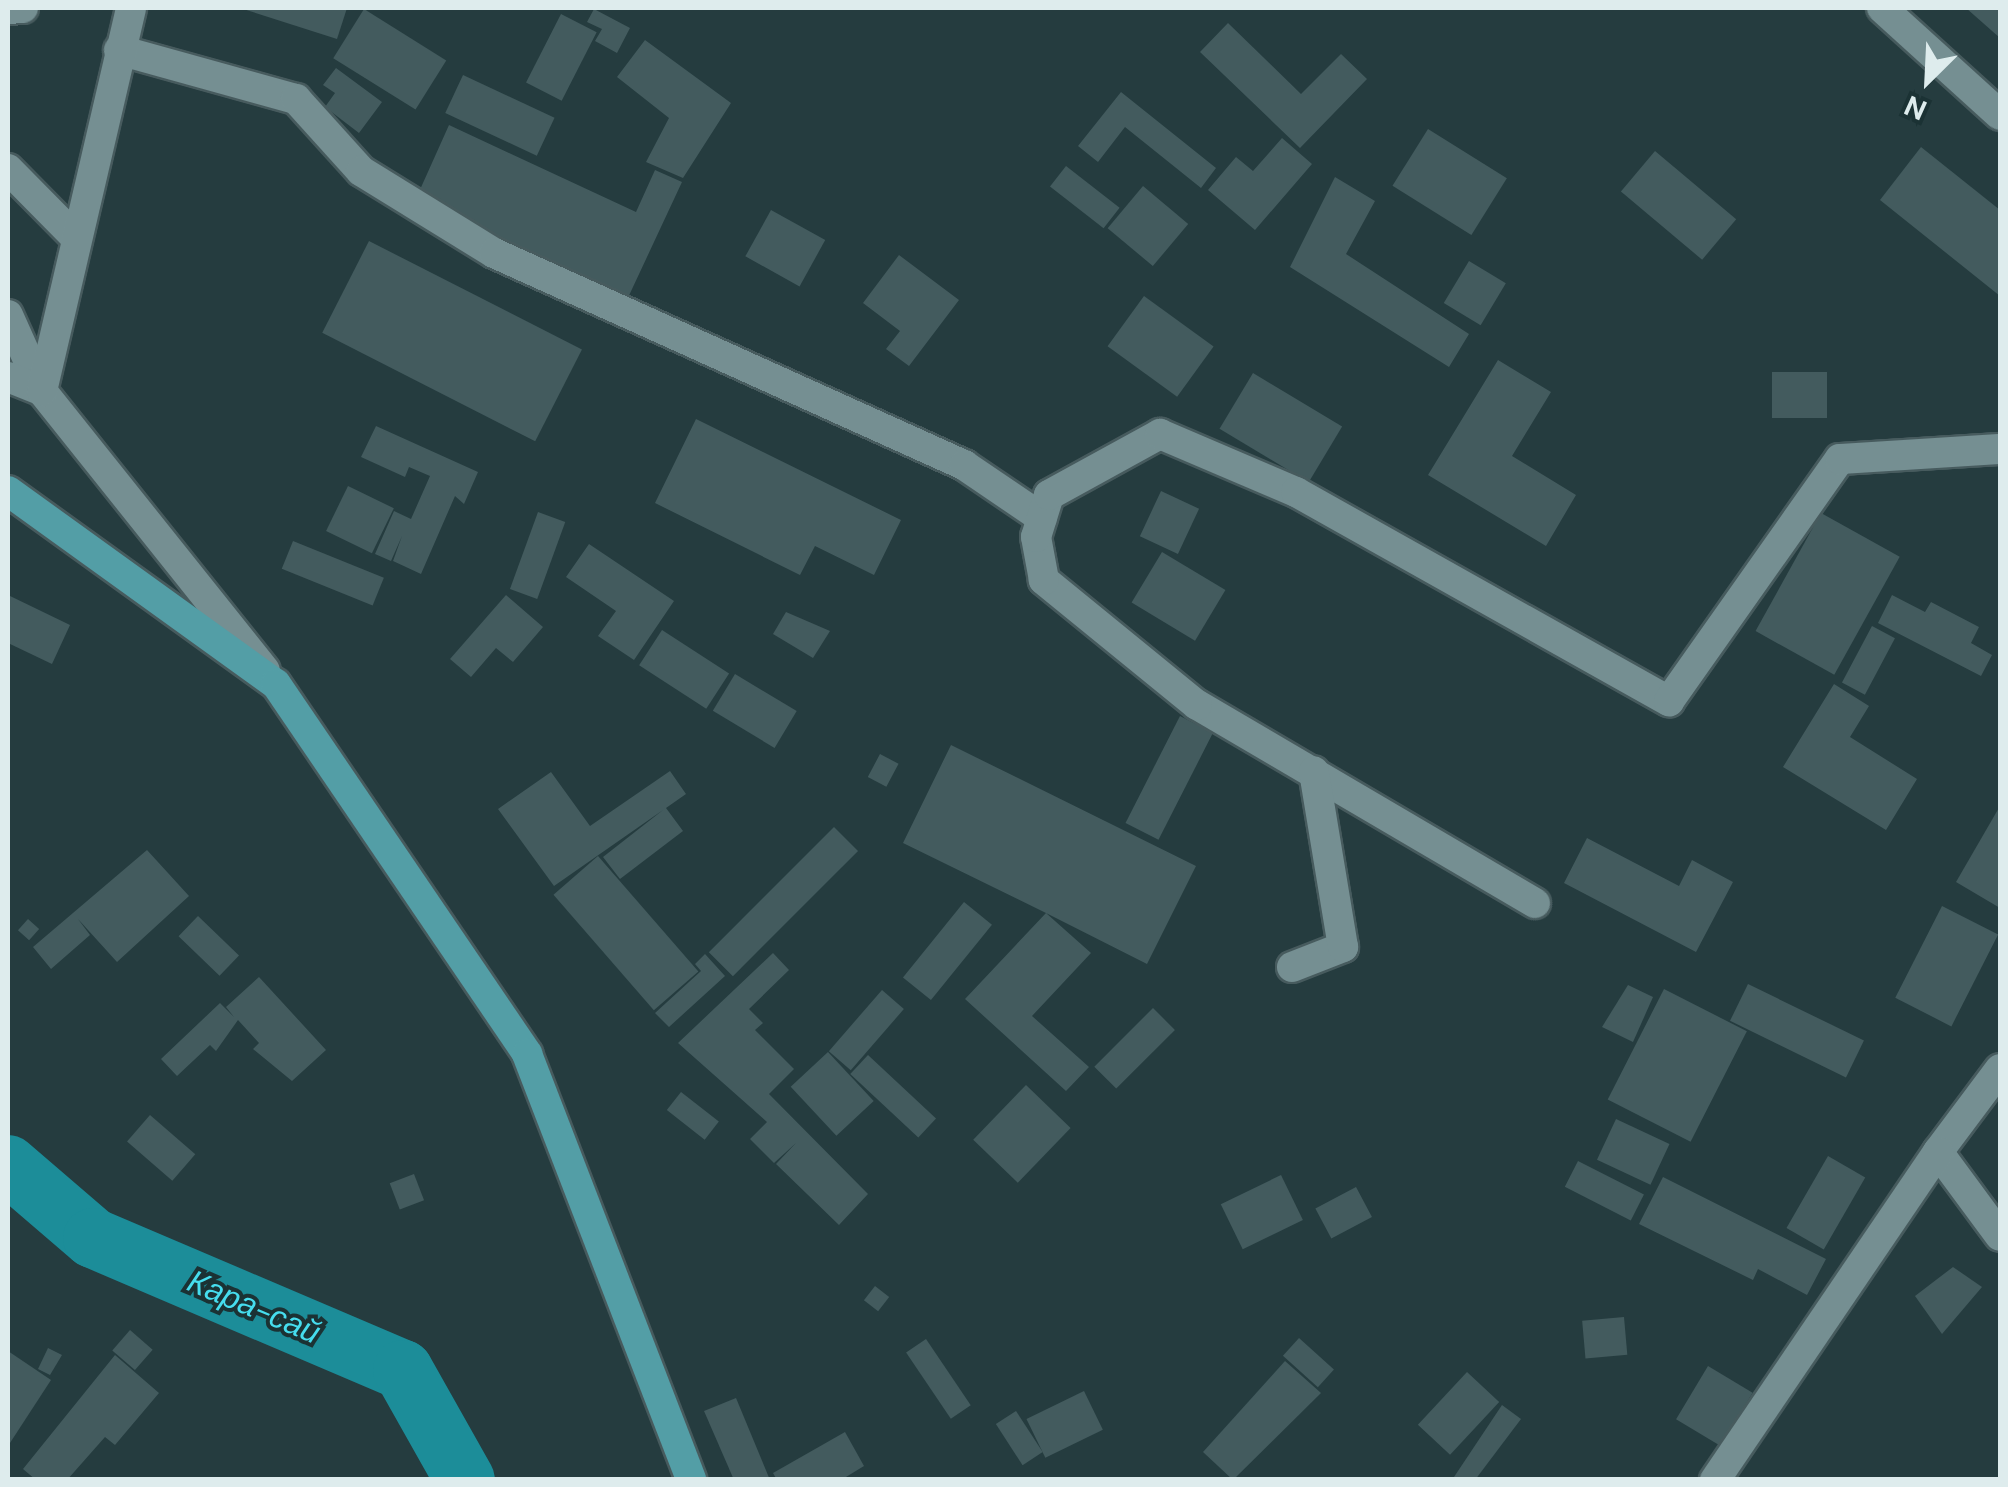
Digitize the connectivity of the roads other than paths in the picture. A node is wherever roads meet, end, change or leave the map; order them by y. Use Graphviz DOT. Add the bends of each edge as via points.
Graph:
graph roads {
  1 [pos="23,8"];
  2 [pos="130,8"];
  3 [pos="1882,8"];
  4 [pos="8,9"];
  5 [pos="119,50"];
  6 [pos="2000,115"];
  7 [pos="8,169"];
  8 [pos="76,238"];
  9 [pos="8,315"];
  10 [pos="8,378"];
  11 [pos="42,390"];
  12 [pos="2000,449"];
  13 [pos="8,491"];
  14 [pos="1042,518"];
  15 [pos="276,684"];
  16 [pos="1314,771"];
  17 [pos="1535,904"];
  18 [pos="1292,967"];
  19 [pos="2000,1069"];
  20 [pos="1938,1152"];
  21 [pos="2000,1236"];
  22 [pos="691,1480"];
  23 [pos="1715,1480"];
  1 -- 4 [label="street"];
  2 -- 5 [label="street"];
  3 -- 6 [label="street"];
  5 -- 8 [label="street"];
  5 -- 14 [label="street" via="296,100 361,171 494,253 964,465"];
  7 -- 8 [label="street"];
  8 -- 11 [label="street"];
  9 -- 11 [label="street"];
  10 -- 11 [label="street"];
  11 -- 15 [label="street"];
  12 -- 14 [label="street" via="1840,459 1669,700 1296,492 1160,434 1049,495"];
  13 -- 15 [label="main road"];
  14 -- 16 [label="street" via="1044,580 1196,705"];
  15 -- 22 [label="main road" via="528,1054"];
  16 -- 17 [label="street"];
  16 -- 18 [label="street" via="1343,947"];
  19 -- 20 [label="street"];
  20 -- 21 [label="street"];
  20 -- 23 [label="street"];
}
